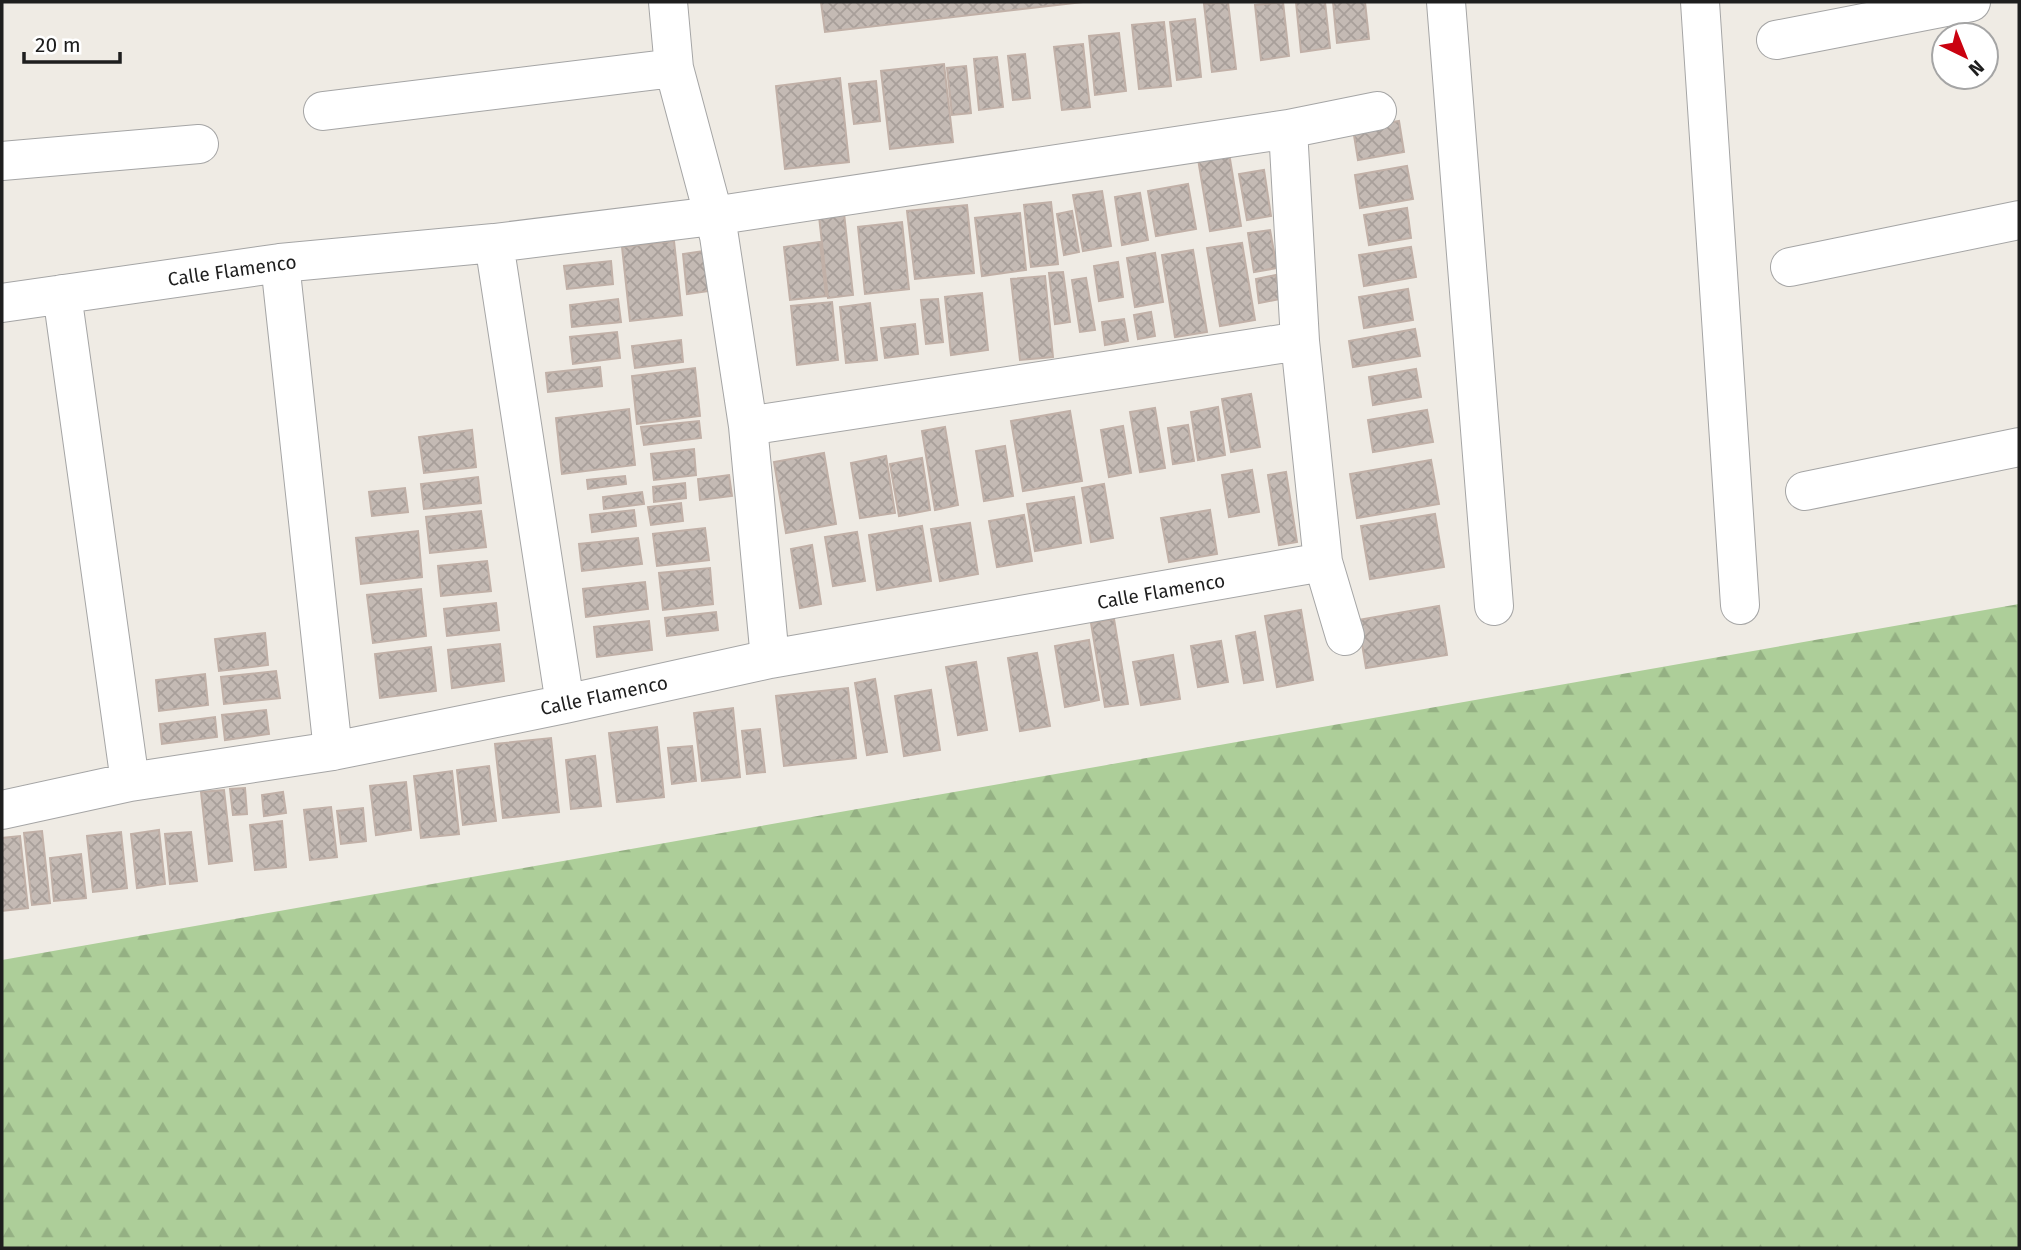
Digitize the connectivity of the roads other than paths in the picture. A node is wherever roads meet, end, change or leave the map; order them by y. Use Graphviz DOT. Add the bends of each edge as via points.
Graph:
graph roads {
  1 [pos="668,2"];
  2 [pos="1446,2"];
  3 [pos="1700,2"];
  4 [pos="1971,2"];
  5 [pos="1776,40"];
  6 [pos="674,68"];
  7 [pos="323,111"];
  8 [pos="1377,111"];
  9 [pos="1288,129"];
  10 [pos="199,144"];
  11 [pos="2,161"];
  12 [pos="713,215"];
  13 [pos="2019,220"];
  14 [pos="494,243"];
  15 [pos="280,263"];
  16 [pos="1790,267"];
  17 [pos="62,294"];
  18 [pos="2,303"];
  19 [pos="1300,341"];
  20 [pos="748,426"];
  21 [pos="2019,447"];
  22 [pos="1805,491"];
  23 [pos="1323,562"];
  24 [pos="1741,605"];
  25 [pos="1494,606"];
  26 [pos="1345,636"];
  27 [pos="770,659"];
  28 [pos="565,704"];
  29 [pos="333,751"];
  30 [pos="131,782"];
  31 [pos="2,810"];
  1 -- 6 [label="street"];
  2 -- 25 [label="street"];
  3 -- 24 [label="street"];
  4 -- 5 [label="street"];
  6 -- 7 [label="street"];
  6 -- 12 [label="street"];
  8 -- 9 [label="street, Calle Flamenco"];
  9 -- 12 [label="street, Calle Flamenco"];
  9 -- 19 [label="street"];
  10 -- 11 [label="street"];
  12 -- 14 [label="street, Calle Flamenco"];
  12 -- 20 [label="street"];
  13 -- 16 [label="street"];
  14 -- 15 [label="street, Calle Flamenco"];
  14 -- 28 [label="street"];
  15 -- 17 [label="street, Calle Flamenco"];
  15 -- 29 [label="street"];
  17 -- 18 [label="street, Calle Flamenco"];
  17 -- 30 [label="street"];
  19 -- 20 [label="street"];
  19 -- 23 [label="street"];
  20 -- 27 [label="street"];
  21 -- 22 [label="street"];
  23 -- 26 [label="street"];
  23 -- 27 [label="street, Calle Flamenco"];
  27 -- 28 [label="street, Calle Flamenco"];
  28 -- 29 [label="street, Calle Flamenco"];
  29 -- 30 [label="street, Calle Flamenco"];
  30 -- 31 [label="street, Calle Flamenco"];
}
